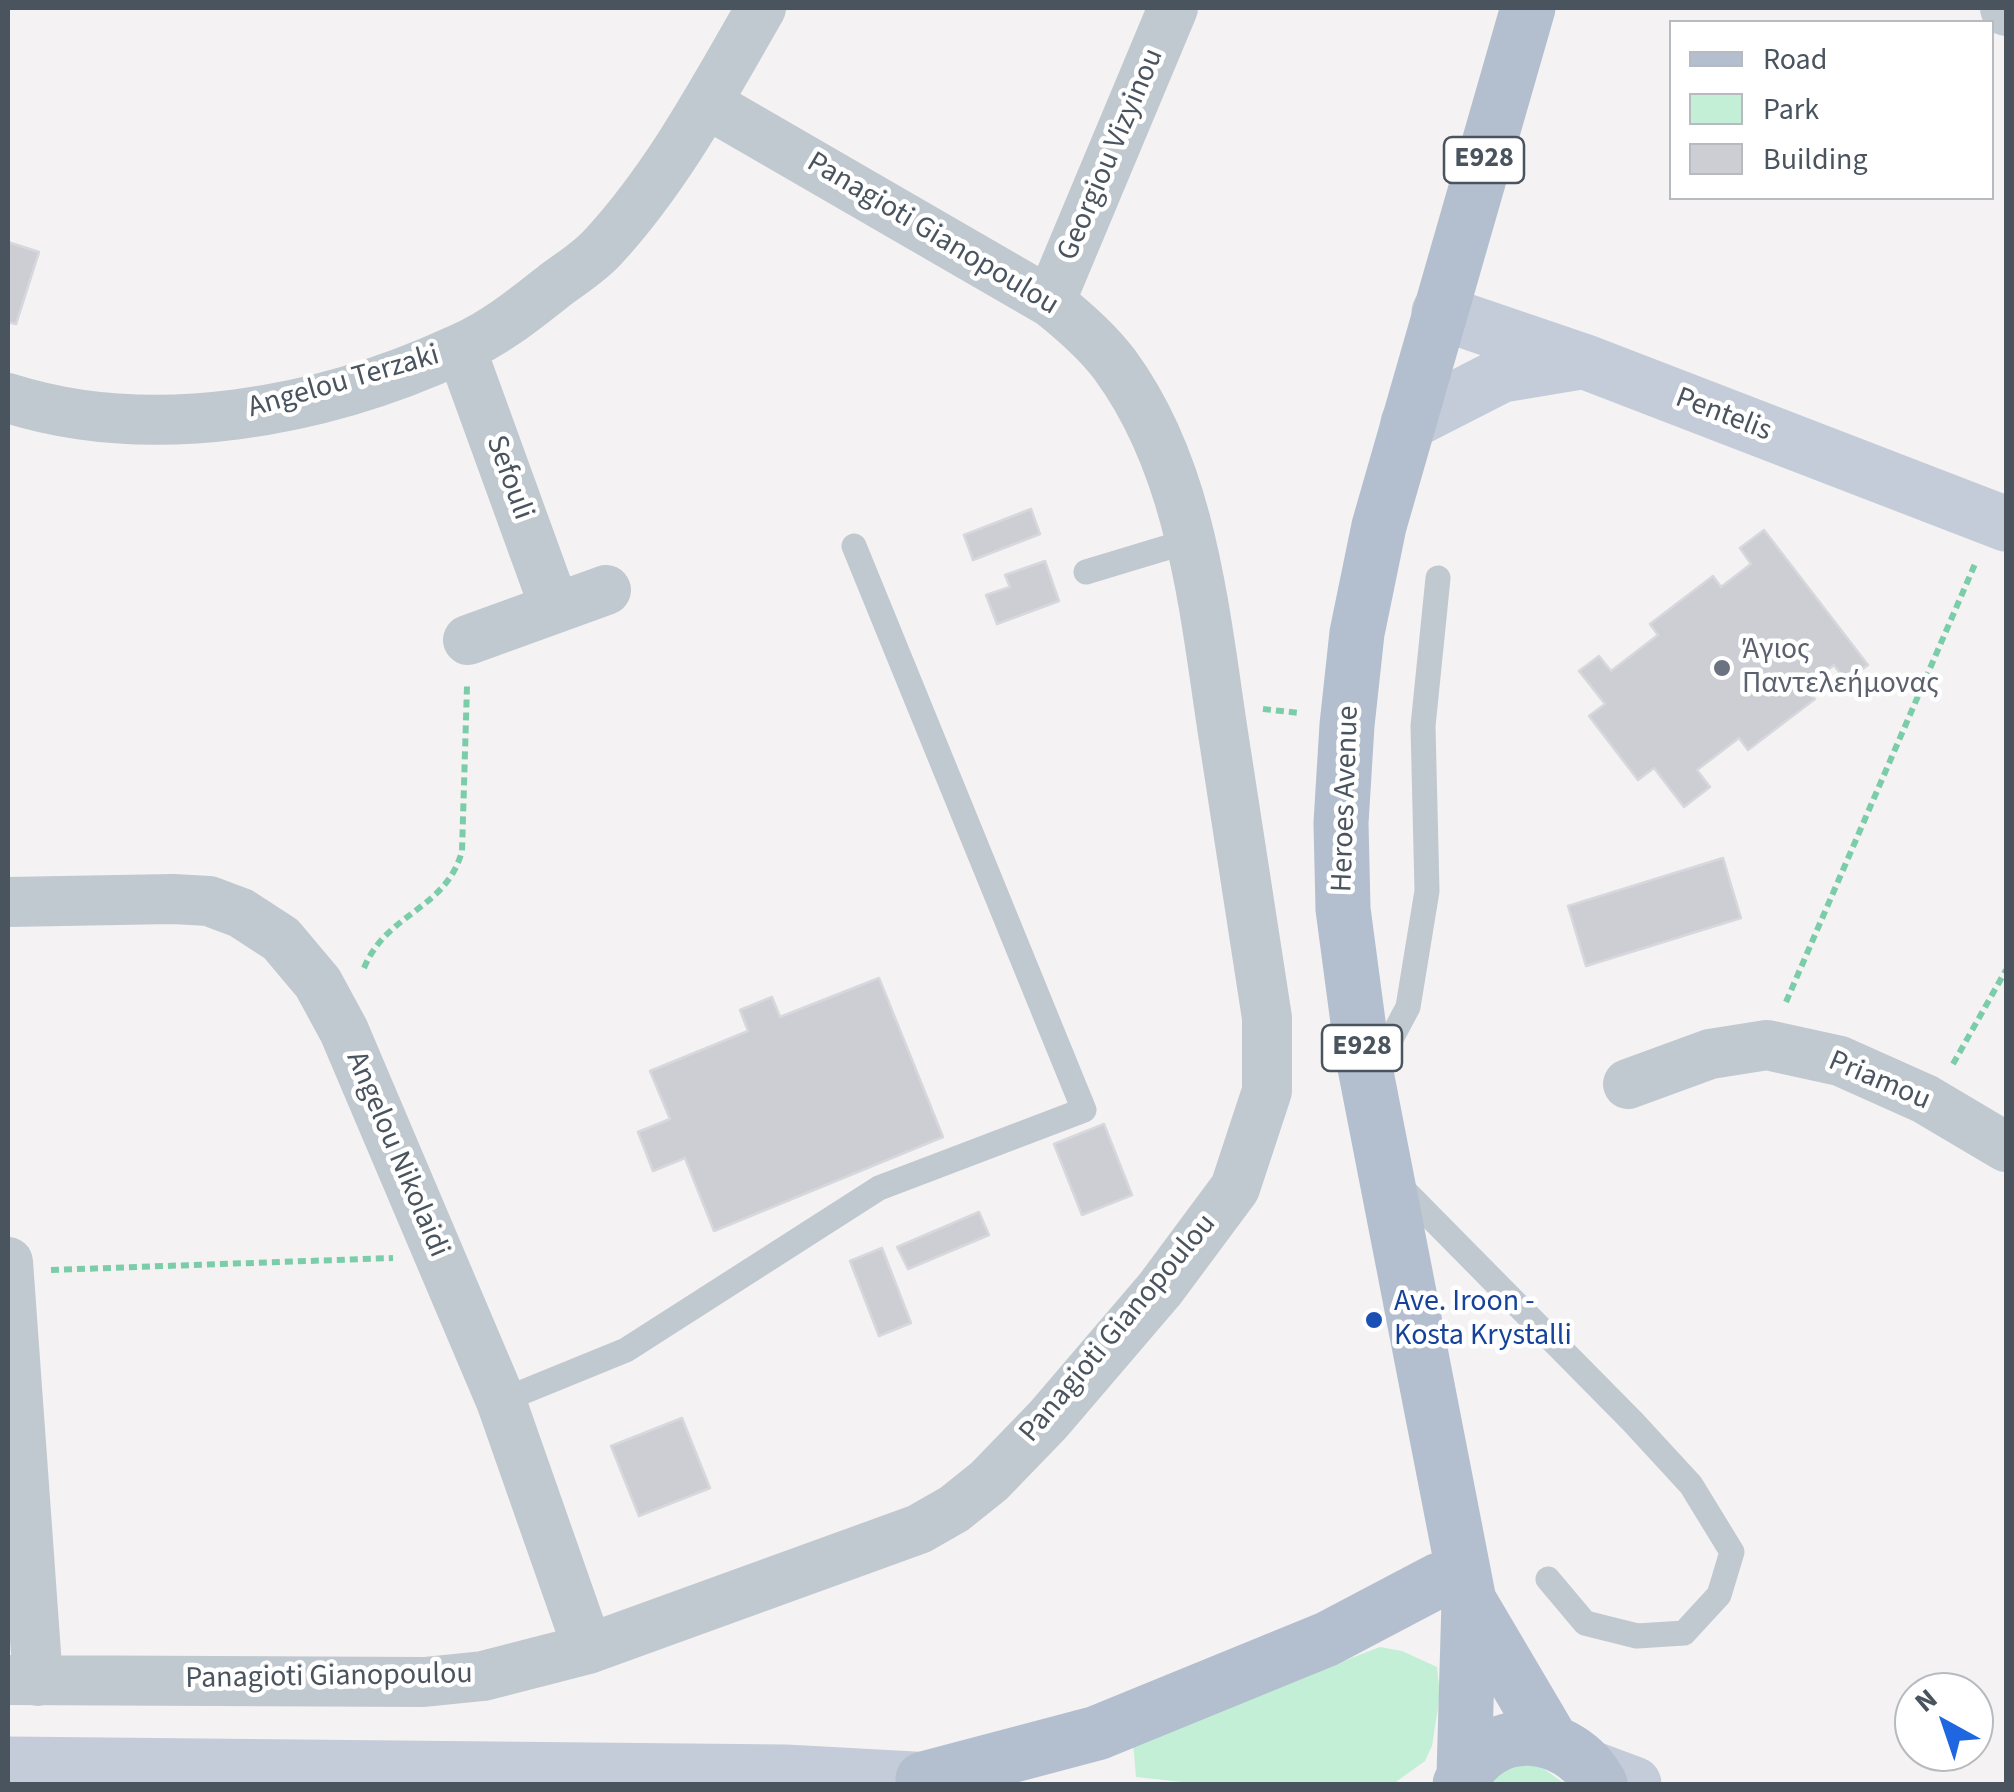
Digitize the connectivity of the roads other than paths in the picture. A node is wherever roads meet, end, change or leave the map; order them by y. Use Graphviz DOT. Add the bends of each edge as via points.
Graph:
graph roads {
  1 [pos="761,8"];
  2 [pos="1172,8"];
  3 [pos="1528,8"];
  4 [pos="706,103"];
  5 [pos="1050,302"];
  6 [pos="1439,312"];
  7 [pos="461,349"];
  8 [pos="1583,361"];
  9 [pos="8,398"];
  10 [pos="1408,423"];
  11 [pos="2002,511"];
  12 [pos="1192,540"];
  13 [pos="854,546"];
  14 [pos="1086,572"];
  15 [pos="1438,578"];
  16 [pos="606,590"];
  17 [pos="555,608"];
  18 [pos="468,640"];
  19 [pos="8,902"];
  20 [pos="1367,1084"];
  21 [pos="1628,1084"];
  22 [pos="2006,1147"];
  23 [pos="1384,1170"];
  24 [pos="8,1278"];
  25 [pos="500,1400"];
  26 [pos="1548,1579"];
  27 [pos="1466,1587"];
  28 [pos="588,1649"];
  29 [pos="23,1680"];
  30 [pos="8,1764"];
  31 [pos="1594,1770"];
  32 [pos="923,1779"];
  33 [pos="859,1780"];
  34 [pos="1452,1781"];
  35 [pos="1002,1784"];
  1 -- 4 [label="street, Angelou Terzaki"];
  2 -- 5 [label="street, Georgiou Vizyinou"];
  3 -- 6 [label="main road, Heroes Avenue / E928"];
  4 -- 5 [label="street, Panagioti Gianopoulou"];
  4 -- 7 [label="street, Angelou Terzaki" via="600,250 518,315"];
  5 -- 12 [label="street, Panagioti Gianopoulou" via="1114,364 1140,404"];
  6 -- 8 [label="street, Pentelis"];
  6 -- 10 [label="main road, Heroes Avenue / E928"];
  7 -- 9 [label="street, Angelou Terzaki" via="376,381 224,416 160,422 39,408"];
  7 -- 17 [label="street, Sefouli"];
  8 -- 10 [label="street" via="1502,375"];
  8 -- 11 [label="street, Pentelis"];
  10 -- 20 [label="main road, Heroes Avenue / E928" via="1378,526 1346,725 1343,909"];
  12 -- 14 [label="lane"];
  12 -- 28 [label="street, Panagioti Gianopoulou" via="1267,1018 1267,1091 1235,1188 1048,1420 954,1509 919,1529"];
  13 -- 25 [label="lane" via="1084,1110 879,1188 626,1350"];
  15 -- 20 [label="lane" via="1423,726 1427,891 1408,1007"];
  16 -- 17 [label="street"];
  17 -- 18 [label="street"];
  19 -- 25 [label="street, Angelou Nikolaidi" via="209,902 281,939 318,984 344,1031"];
  20 -- 23 [label="main road, Heroes Avenue / E928"];
  21 -- 22 [label="street, Priamou" via="1710,1054 1767,1045 1840,1061 1932,1102"];
  23 -- 26 [label="lane" via="1634,1422 1691,1485 1732,1552 1719,1595 1684,1633 1637,1636 1585,1623"];
  23 -- 27 [label="main road, Heroes Avenue / E928"];
  24 -- 29 [label="street"];
  25 -- 28 [label="street, Angelou Nikolaidi"];
  27 -- 31 [label="main road, Heroes Avenue / E928"];
  27 -- 32 [label="main road" via="1439,1580 1327,1639 1097,1732"];
  27 -- 34 [label="main road, Heroes Avenue / E928"];
  28 -- 29 [label="street, Panagioti Gianopoulou" via="483,1676 424,1682"];
  30 -- 33 [label="street"];
  31 -- 34 [label="main road, E928" via="1526,1738 1502,1743"];
  32 -- 33 [label="street"];
  32 -- 35 [label="street"];
}
